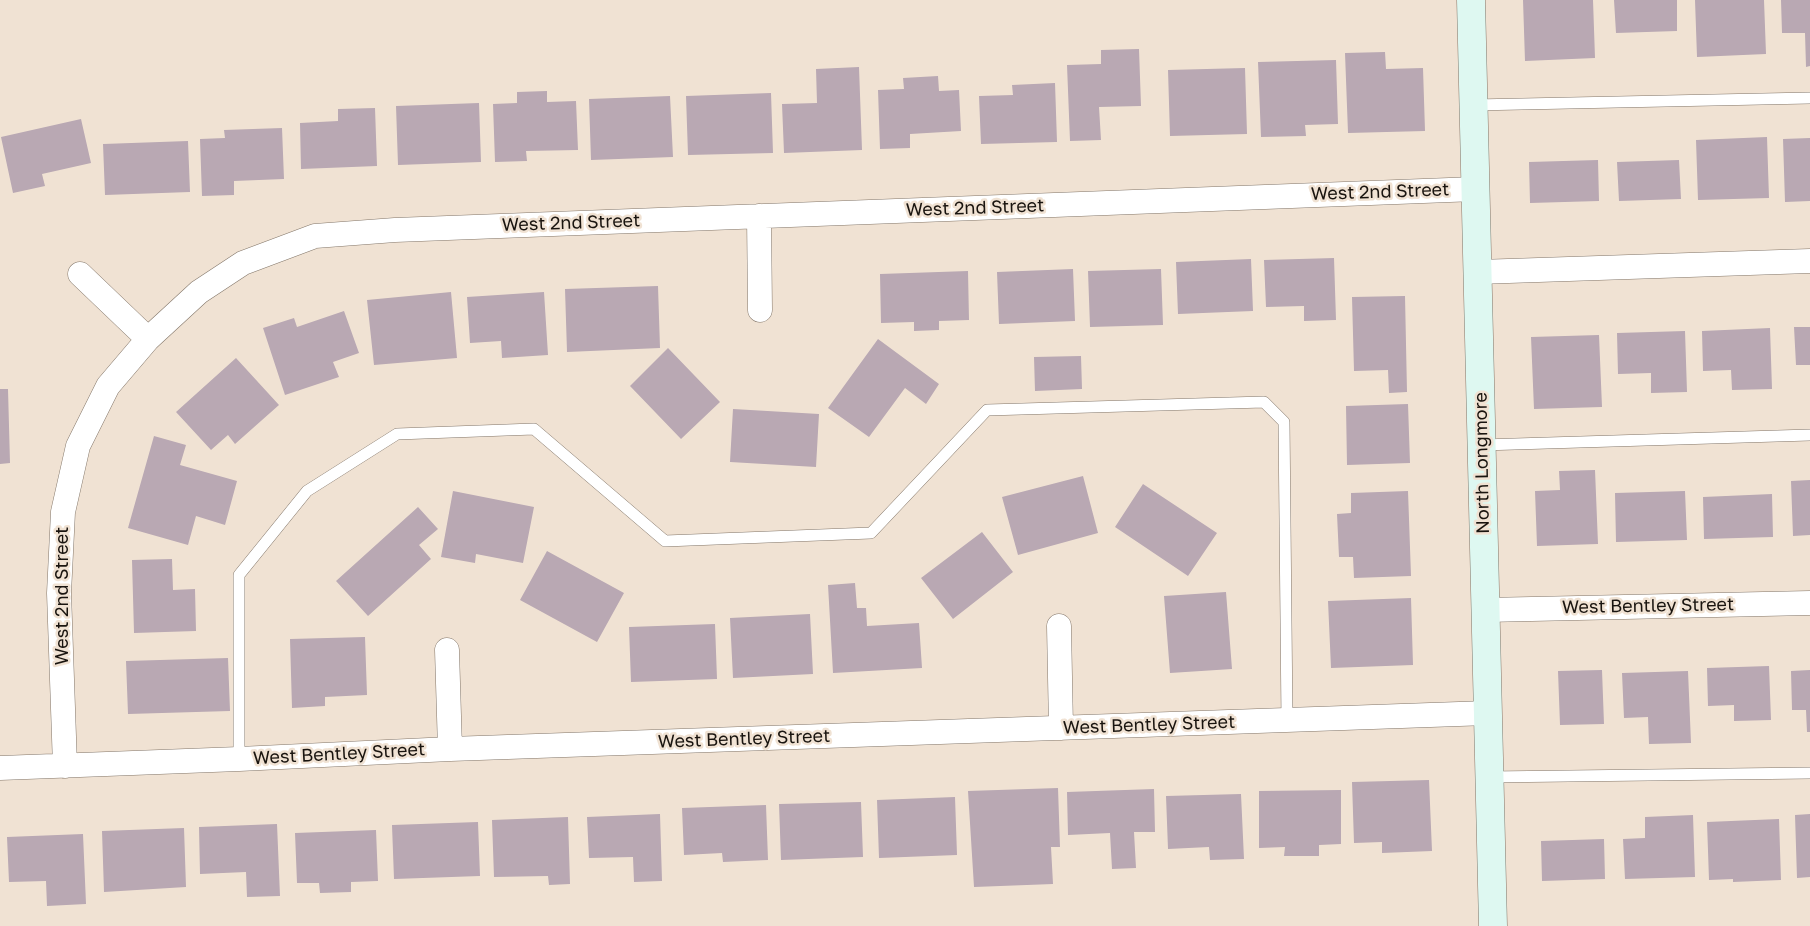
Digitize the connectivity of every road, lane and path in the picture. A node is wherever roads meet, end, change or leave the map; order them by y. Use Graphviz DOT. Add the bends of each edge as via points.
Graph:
graph roads {
  1 [pos="1471,0"];
  2 [pos="1810,98"];
  3 [pos="1474,105"];
  4 [pos="1476,189"];
  5 [pos="759,216"];
  6 [pos="1810,261"];
  7 [pos="1478,272"];
  8 [pos="80,274"];
  9 [pos="760,310"];
  10 [pos="148,339"];
  11 [pos="1810,435"];
  12 [pos="1482,445"];
  13 [pos="1810,603"];
  14 [pos="1485,610"];
  15 [pos="1059,626"];
  16 [pos="447,650"];
  17 [pos="1488,713"];
  18 [pos="1288,720"];
  19 [pos="1061,728"];
  20 [pos="450,749"];
  21 [pos="239,759"];
  22 [pos="65,766"];
  23 [pos="0,768"];
  24 [pos="1810,773"];
  25 [pos="1489,777"];
  26 [pos="1493,926"];
  1 -- 3 [label="street, North Longmore"];
  2 -- 3 [label="lane"];
  3 -- 4 [label="street, North Longmore"];
  4 -- 5 [label="street, West 2nd Street"];
  4 -- 7 [label="street, North Longmore"];
  5 -- 9 [label="street"];
  5 -- 10 [label="street, West 2nd Street" via="315,236 243,263 199,292"];
  6 -- 7 [label="street"];
  7 -- 12 [label="street, North Longmore"];
  8 -- 10 [label="street"];
  10 -- 22 [label="street, West 2nd Street" via="108,386 78,446 63,512 59,592"];
  11 -- 12 [label="lane"];
  12 -- 14 [label="street, North Longmore"];
  13 -- 14 [label="street, West Bentley Street"];
  14 -- 17 [label="street, North Longmore"];
  15 -- 19 [label="street"];
  16 -- 20 [label="street"];
  17 -- 18 [label="street, West Bentley Street"];
  17 -- 25 [label="street, North Longmore"];
  18 -- 19 [label="street, West Bentley Street"];
  18 -- 21 [label="lane" via="1284,422 1264,402 987,410 871,533 822,535 665,541 534,430 397,434 307,491 239,575"];
  19 -- 20 [label="street, West Bentley Street"];
  20 -- 21 [label="street, West Bentley Street"];
  21 -- 22 [label="street, West Bentley Street"];
  22 -- 23 [label="street, West Bentley Street"];
  24 -- 25 [label="lane"];
  25 -- 26 [label="street, North Longmore"];
}
